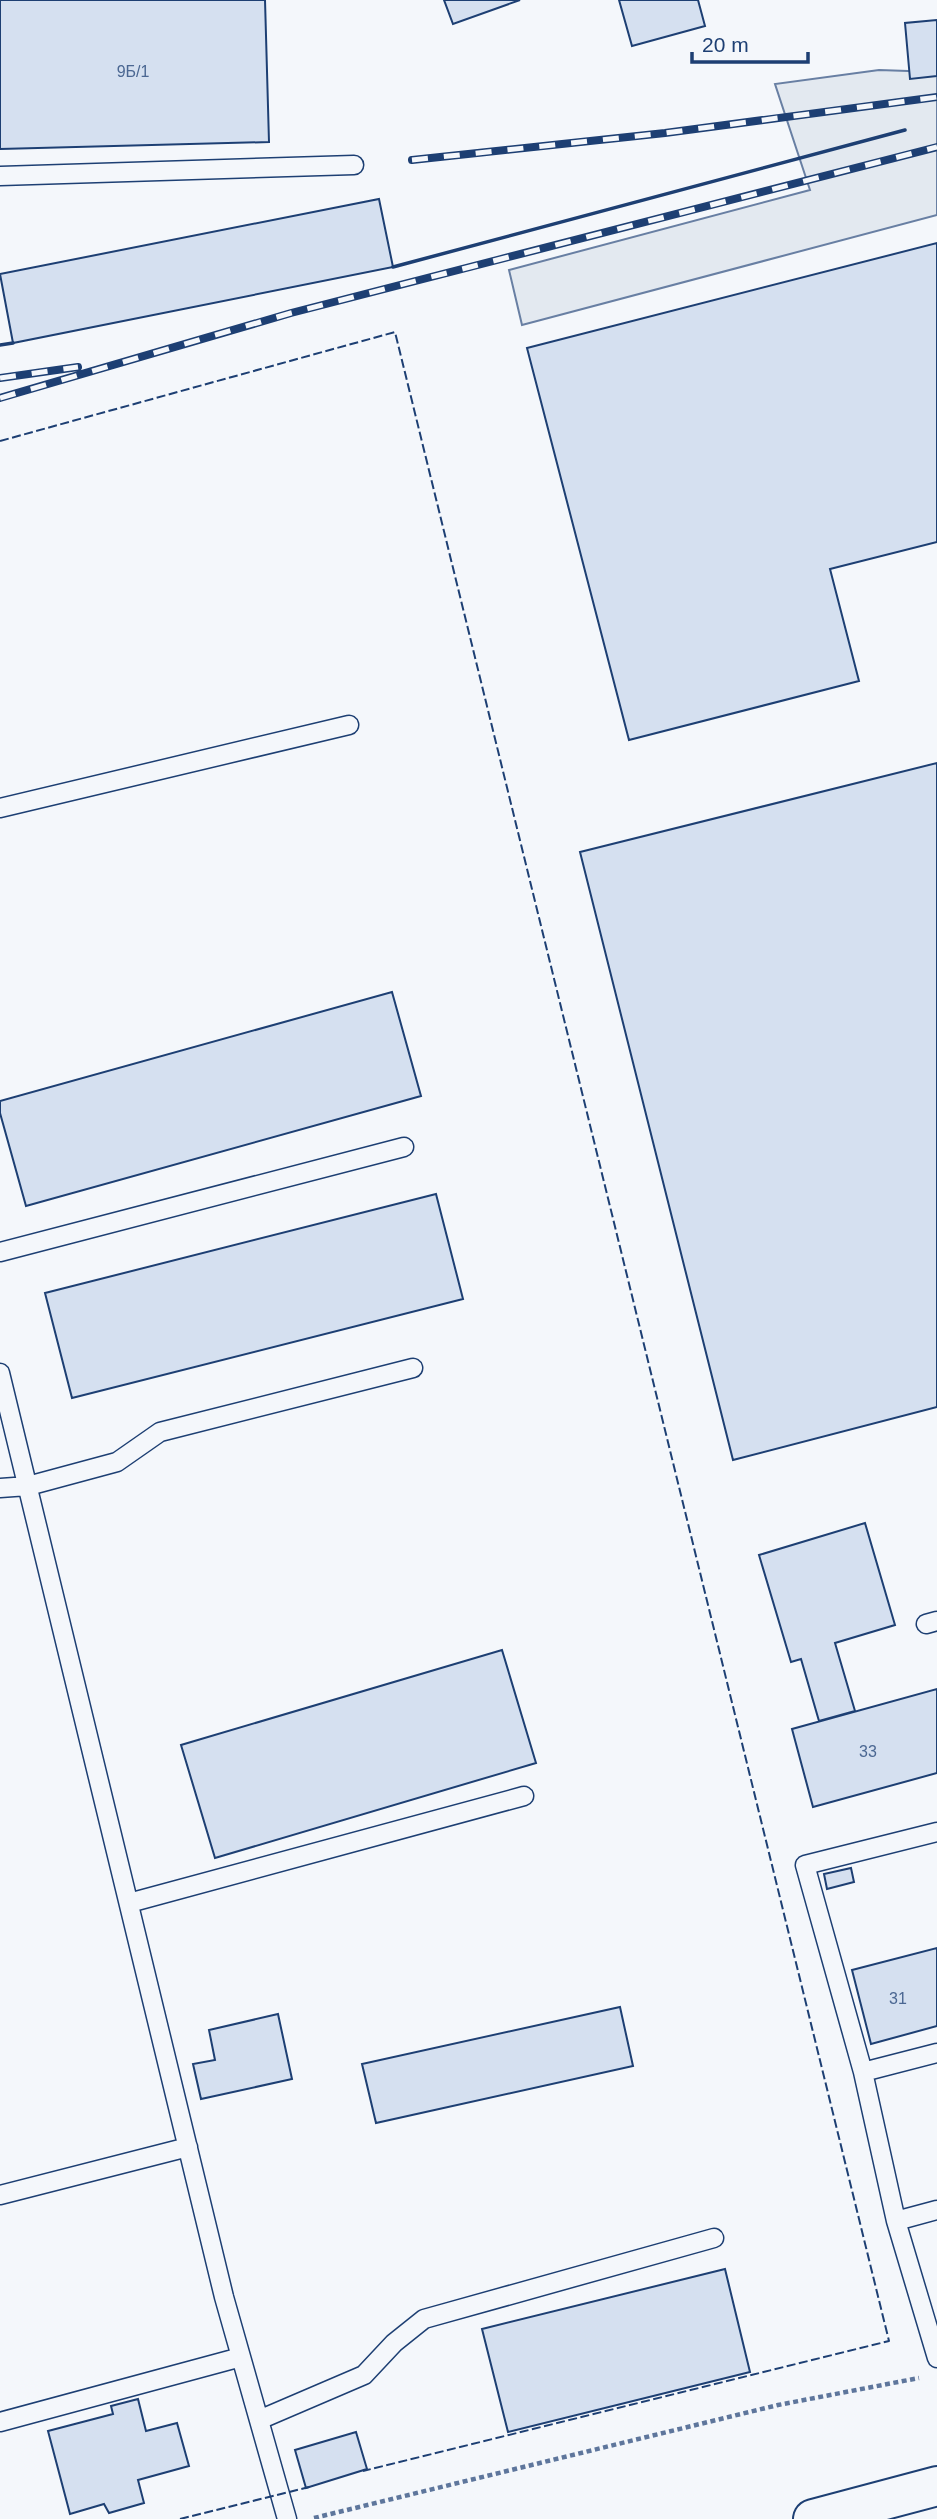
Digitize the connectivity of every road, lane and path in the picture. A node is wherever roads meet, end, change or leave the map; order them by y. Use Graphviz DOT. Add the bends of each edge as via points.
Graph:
graph roads {
  1 [pos="354,165"];
  2 [pos="0,176"];
  3 [pos="349,725"];
  4 [pos="0,808"];
  5 [pos="404,1147"];
  6 [pos="0,1252"];
  7 [pos="413,1368"];
  8 [pos="0,1373"];
  9 [pos="28,1486"];
  10 [pos="0,1488"];
  11 [pos="524,1796"];
  12 [pos="937,1832"];
  13 [pos="129,1903"];
  14 [pos="937,2053"];
  15 [pos="863,2072"];
  16 [pos="188,2147"];
  17 [pos="0,2195"];
  18 [pos="937,2210"];
  19 [pos="896,2221"];
  20 [pos="714,2238"];
  21 [pos="241,2357"];
  22 [pos="937,2358"];
  23 [pos="924,2377"];
  24 [pos="259,2420"];
  25 [pos="0,2422"];
  26 [pos="937,2486"];
  27 [pos="287,2519"];
  28 [pos="309,2519"];
  29 [pos="813,2519"];
  1 -- 2 [label="lane"];
  3 -- 4 [label="lane"];
  5 -- 6 [label="lane"];
  7 -- 9 [label="lane" via="160,1432 117,1462"];
  8 -- 9 [label="lane"];
  9 -- 10 [label="lane"];
  9 -- 13 [label="lane"];
  11 -- 13 [label="lane"];
  12 -- 15 [label="lane" via="805,1865"];
  13 -- 16 [label="lane"];
  14 -- 15 [label="lane"];
  15 -- 19 [label="lane"];
  16 -- 17 [label="lane"];
  16 -- 21 [label="lane"];
  18 -- 19 [label="lane"];
  19 -- 22 [label="lane"];
  20 -- 24 [label="lane" via="424,2319 364,2375"];
  21 -- 24 [label="lane"];
  21 -- 25 [label="lane"];
  23 -- 28 [label="path" via="778,2405"];
  24 -- 27 [label="lane"];
  26 -- 29 [label="main road"];
}
